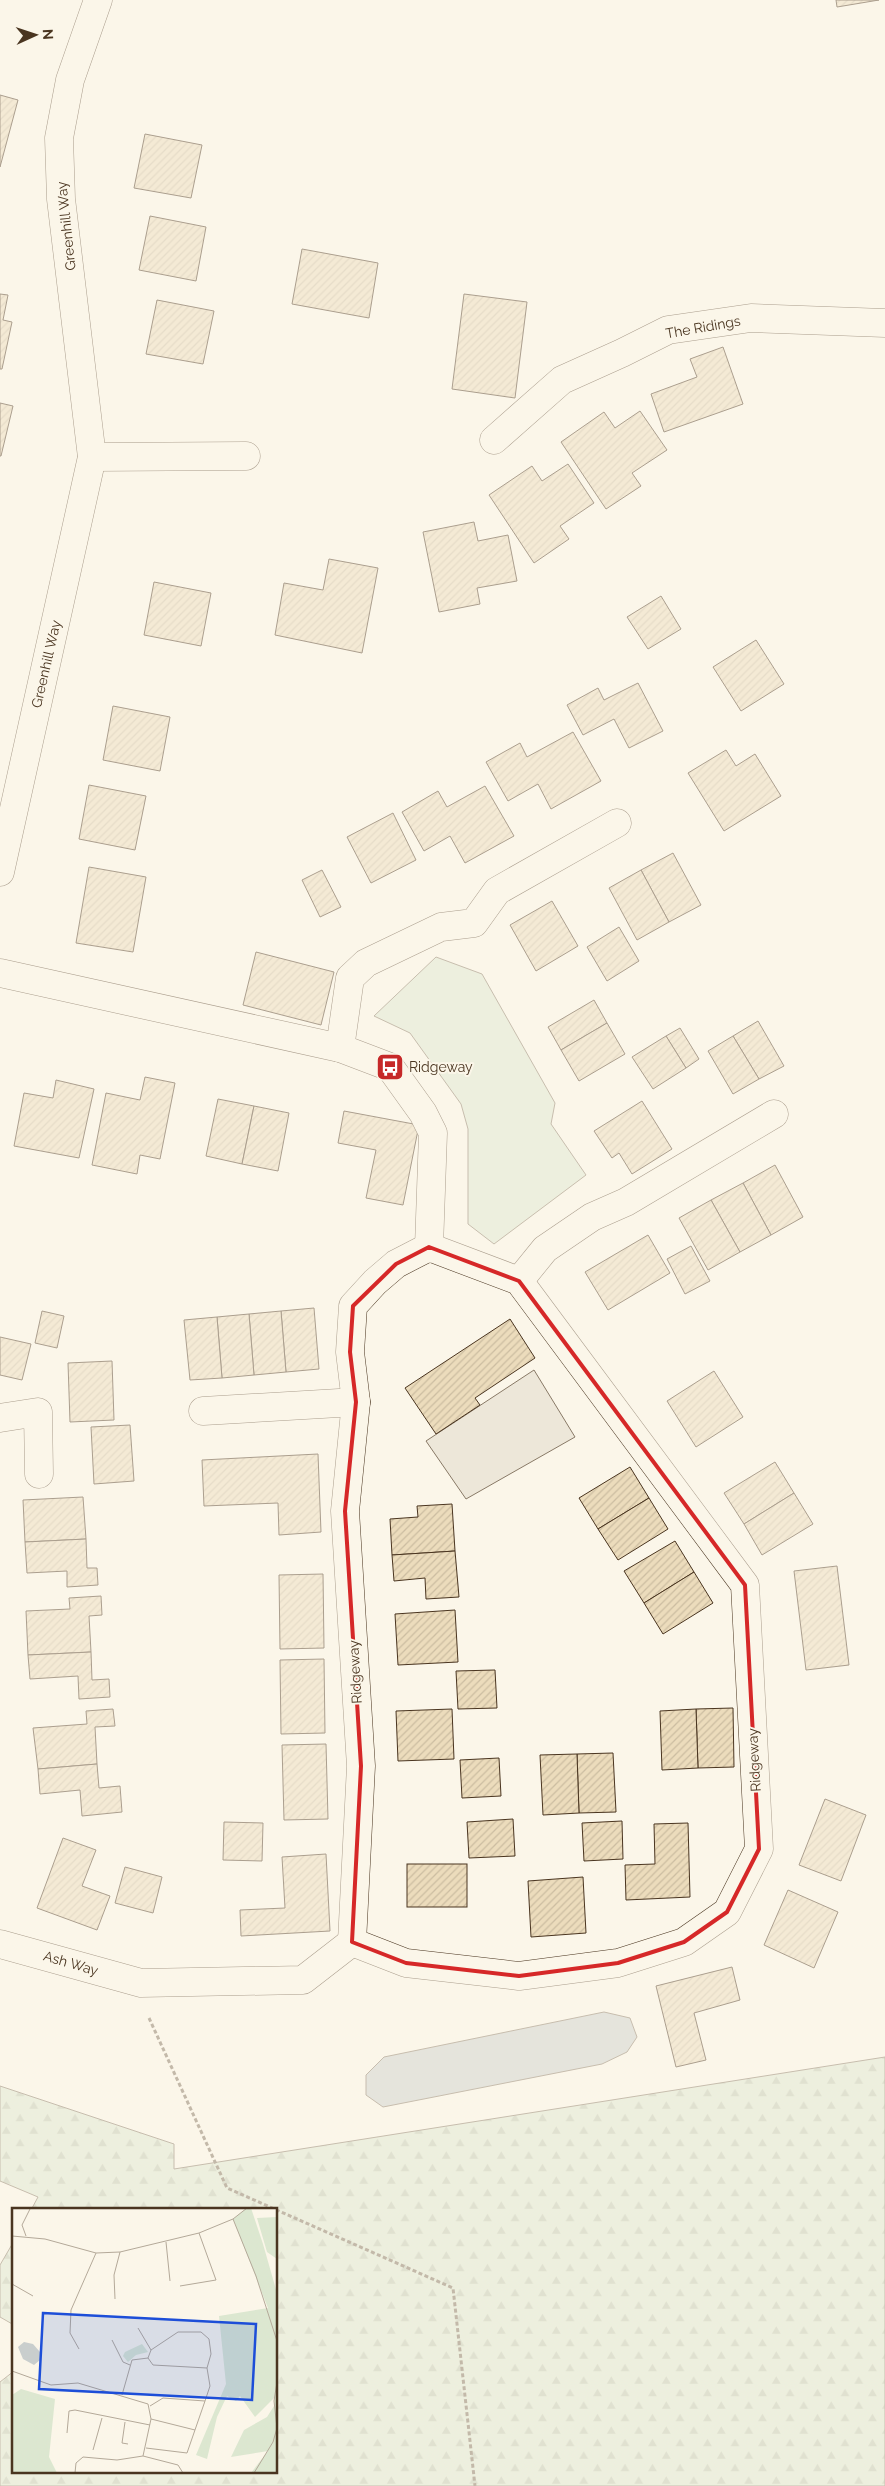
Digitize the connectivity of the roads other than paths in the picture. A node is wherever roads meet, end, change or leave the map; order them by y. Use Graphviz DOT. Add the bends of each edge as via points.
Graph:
graph roads {
  1 [pos="98,0"];
  2 [pos="885,323"];
  3 [pos="494,440"];
  4 [pos="246,456"];
  5 [pos="92,457"];
  6 [pos="617,823"];
  7 [pos="0,872"];
  8 [pos="0,973"];
  9 [pos="340,1048"];
  10 [pos="774,1114"];
  11 [pos="428,1247"];
  12 [pos="519,1281"];
  13 [pos="356,1402"];
  14 [pos="203,1411"];
  15 [pos="0,1418"];
  16 [pos="40,1474"];
  17 [pos="352,1942"];
  18 [pos="0,1944"];
  1 -- 5 [label="street, Greenhill Way" via="70,80 59,138 61,199"];
  2 -- 3 [label="street, The Ridings" via="750,318 668,330 562,380"];
  4 -- 5 [label="street"];
  5 -- 7 [label="street, Greenhill Way"];
  6 -- 9 [label="street" via="496,891 474,923 441,927 366,963 350,978"];
  8 -- 9 [label="street"];
  9 -- 11 [label="street" via="390,1067 423,1113 433,1133"];
  10 -- 12 [label="street" via="626,1202 592,1217 545,1249"];
  11 -- 12 [label="street"];
  11 -- 13 [label="street, Ridgeway" via="396,1264 352,1306 350,1352"];
  12 -- 17 [label="street, Ridgeway" via="745,1585 758,1849 727,1912 684,1942 618,1963 519,1976 406,1963"];
  13 -- 14 [label="street"];
  13 -- 17 [label="street, Ridgeway" via="345,1511 361,1766"];
  15 -- 16 [label="street" via="38,1412"];
  17 -- 18 [label="street, Ash Way" via="302,1980 141,1983"];
}
